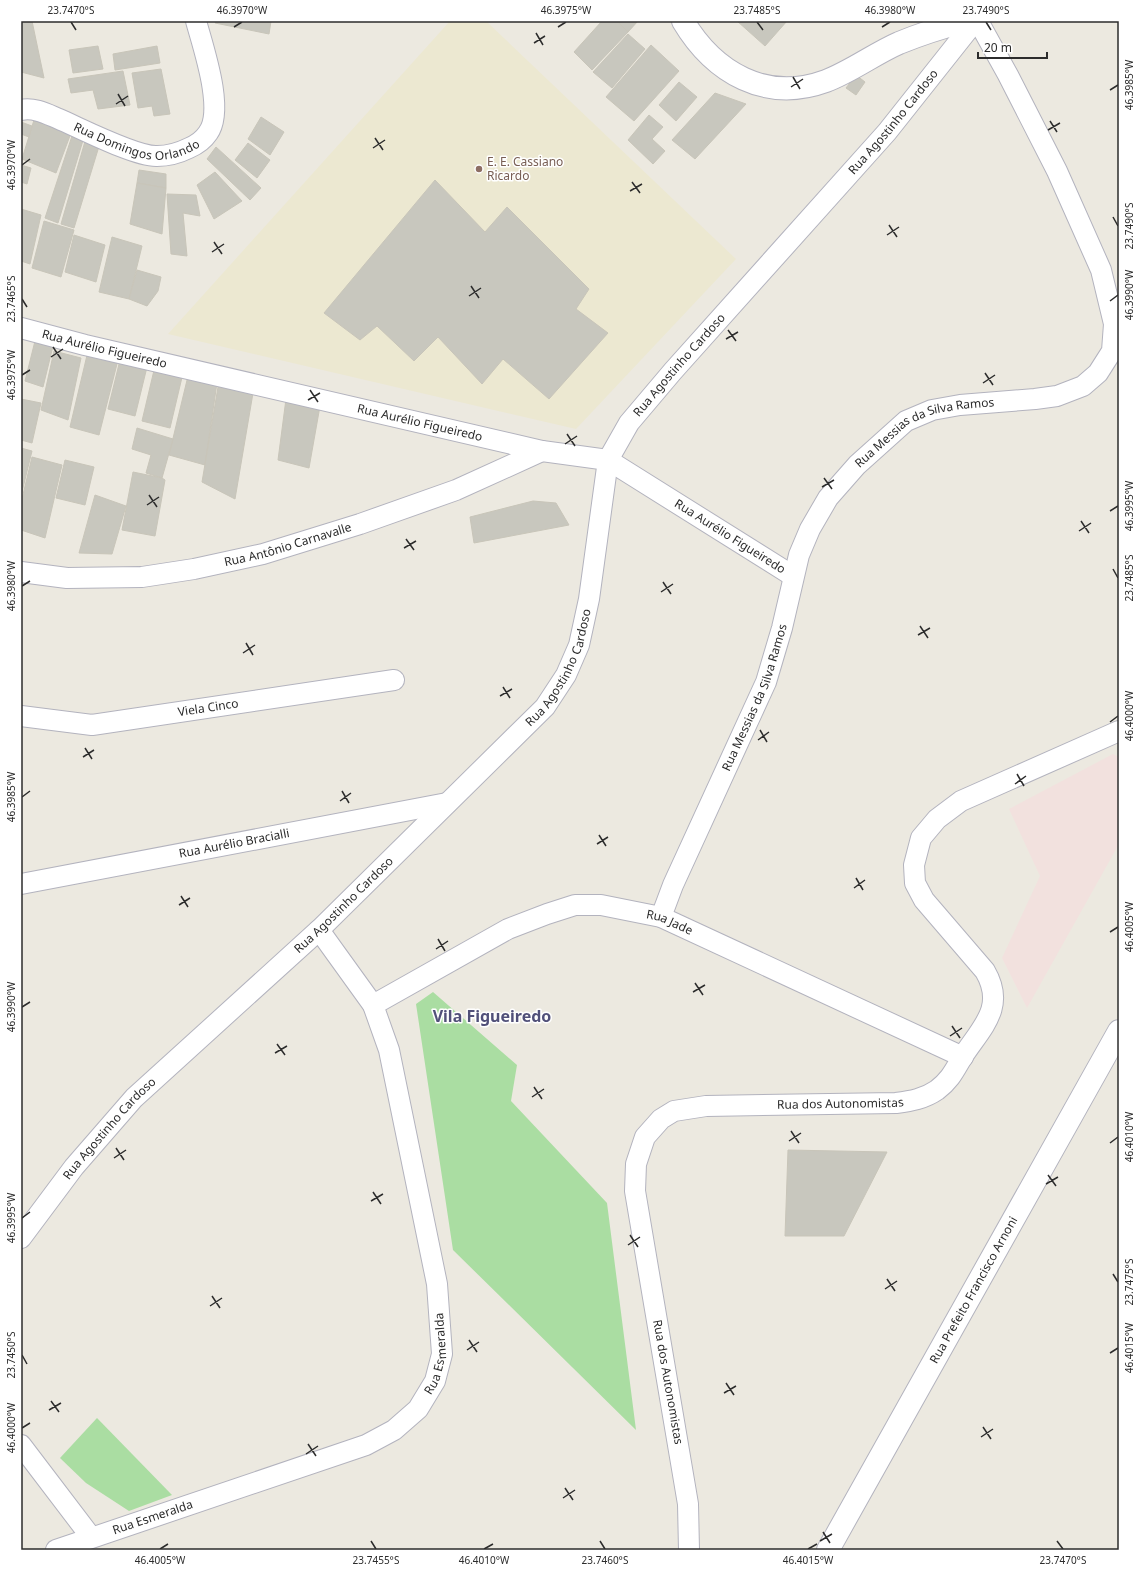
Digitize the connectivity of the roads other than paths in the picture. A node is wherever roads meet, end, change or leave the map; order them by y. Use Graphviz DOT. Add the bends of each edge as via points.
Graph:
graph roads {
  1 [pos="196,21"];
  2 [pos="683,21"];
  3 [pos="966,21"];
  4 [pos="975,21"];
  5 [pos="978,21"];
  6 [pos="21,110"];
  7 [pos="21,328"];
  8 [pos="542,450"];
  9 [pos="608,460"];
  10 [pos="21,572"];
  11 [pos="793,576"];
  12 [pos="394,680"];
  13 [pos="21,716"];
  14 [pos="1119,731"];
  15 [pos="447,803"];
  16 [pos="21,884"];
  17 [pos="661,917"];
  18 [pos="319,930"];
  19 [pos="373,1004"];
  20 [pos="1119,1031"];
  21 [pos="963,1057"];
  22 [pos="21,1238"];
  23 [pos="21,1445"];
  24 [pos="91,1537"];
  25 [pos="56,1550"];
  26 [pos="689,1550"];
  27 [pos="828,1550"];
  1 -- 6 [label="street, Rua Domingos Orlando" via="212,77 214,118 208,133 196,145 179,153 156,157 126,148 43,112"];
  2 -- 3 [label="main road" via="695,40 719,64 736,75 767,88 793,89 826,81 898,43"];
  4 -- 9 [label="street, Rua Agostinho Cardoso" via="887,132 634,417"];
  5 -- 11 [label="street, Rua Messias da Silva Ramos" via="1008,74 1056,171 1101,270 1114,324 1112,351 1098,373 1083,386 1057,396 960,405 932,410 906,422 857,465 828,498 810,529"];
  7 -- 8 [label="street, Rua Aurélio Figueiredo"];
  8 -- 9 [label="street, Rua Aurélio Figueiredo"];
  8 -- 10 [label="street, Rua Antônio Carnavalle" via="456,490 360,524 263,554 142,577 67,578"];
  9 -- 11 [label="street, Rua Aurélio Figueiredo"];
  9 -- 15 [label="street, Rua Agostinho Cardoso" via="589,599 579,645 566,675 545,707"];
  11 -- 17 [label="street, Rua Messias da Silva Ramos" via="782,628 766,682 673,885"];
  12 -- 13 [label="street, Viela Cinco" via="92,725"];
  14 -- 21 [label="street, Rua dos Autonomistas" via="961,801 937,818 921,838 914,865 915,883 924,900 985,971 992,983 994,994 989,1020"];
  15 -- 16 [label="street, Rua Aurélio Bracialli"];
  15 -- 18 [label="street, Rua Agostinho Cardoso"];
  17 -- 19 [label="street, Rua Jade" via="601,905 575,905 508,929"];
  17 -- 21 [label="street, Rua Jade"];
  18 -- 19 [label="street, Rua Esmeralda"];
  18 -- 22 [label="street, Rua Agostinho Cardoso" via="134,1098 74,1167"];
  19 -- 24 [label="street, Rua Esmeralda" via="389,1050 438,1284 442,1354 435,1381 418,1409 394,1430 366,1445"];
  20 -- 27 [label="main road, Rua Prefeito Francisco Arnoni"];
  21 -- 26 [label="street, Rua dos Autonomistas" via="952,1077 936,1091 917,1100 896,1103 706,1106 674,1110 661,1119 645,1137 636,1164 635,1191 688,1504"];
  23 -- 24 [label="street"];
  24 -- 25 [label="street, Rua Esmeralda"];
}
